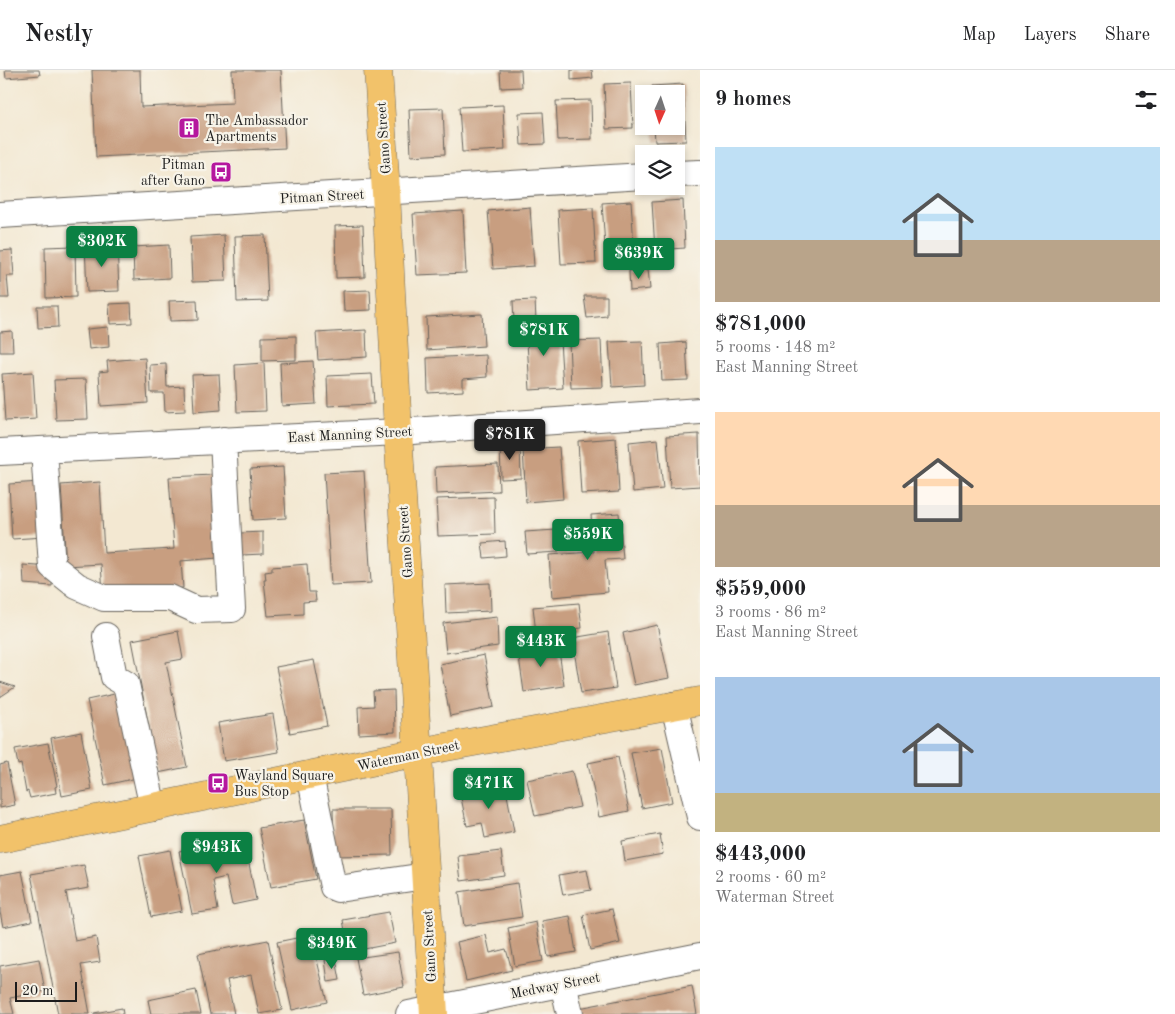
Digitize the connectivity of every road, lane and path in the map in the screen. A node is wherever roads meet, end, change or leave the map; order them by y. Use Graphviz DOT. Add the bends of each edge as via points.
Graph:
graph roads {
  1 [pos="378,70"];
  2 [pos="700,173"];
  3 [pos="685,174"];
  4 [pos="635,177"];
  5 [pos="386,192"];
  6 [pos="0,216"];
  7 [pos="700,411"];
  8 [pos="398,432"];
  9 [pos="223,440"];
  10 [pos="44,450"];
  11 [pos="0,452"];
  12 [pos="106,636"];
  13 [pos="687,703"];
  14 [pos="418,753"];
  15 [pos="310,775"];
  16 [pos="153,808"];
  17 [pos="700,816"];
  18 [pos="0,839"];
  19 [pos="425,876"];
  20 [pos="700,956"];
  21 [pos="563,983"];
  22 [pos="425,1012"];
  23 [pos="570,1014"];
  1 -- 5 [label="main road, Gano Street"];
  2 -- 3 [label="street"];
  4 -- 5 [label="street, Pitman Street"];
  5 -- 6 [label="street, Pitman Street"];
  5 -- 8 [label="main road, Gano Street"];
  7 -- 8 [label="street, East Manning Street"];
  8 -- 9 [label="street, East Manning Street"];
  8 -- 14 [label="main road, Gano Street"];
  9 -- 10 [label="street, East Manning Street"];
  9 -- 10 [label="street" via="232,609 196,610 170,598 104,598 77,586 52,566"];
  10 -- 11 [label="street, East Manning Street"];
  12 -- 16 [label="street" via="114,677 126,684"];
  13 -- 14 [label="main road, Waterman Street"];
  13 -- 17 [label="street"];
  14 -- 15 [label="main road, Waterman Street"];
  14 -- 19 [label="main road, Gano Street"];
  15 -- 16 [label="main road, Waterman Street"];
  15 -- 19 [label="street" via="333,887"];
  16 -- 18 [label="main road, Waterman Street"];
  19 -- 22 [label="main road, Gano Street"];
  20 -- 21 [label="street, Medway Street"];
  21 -- 22 [label="street, Medway Street"];
  21 -- 23 [label="street"];
}
